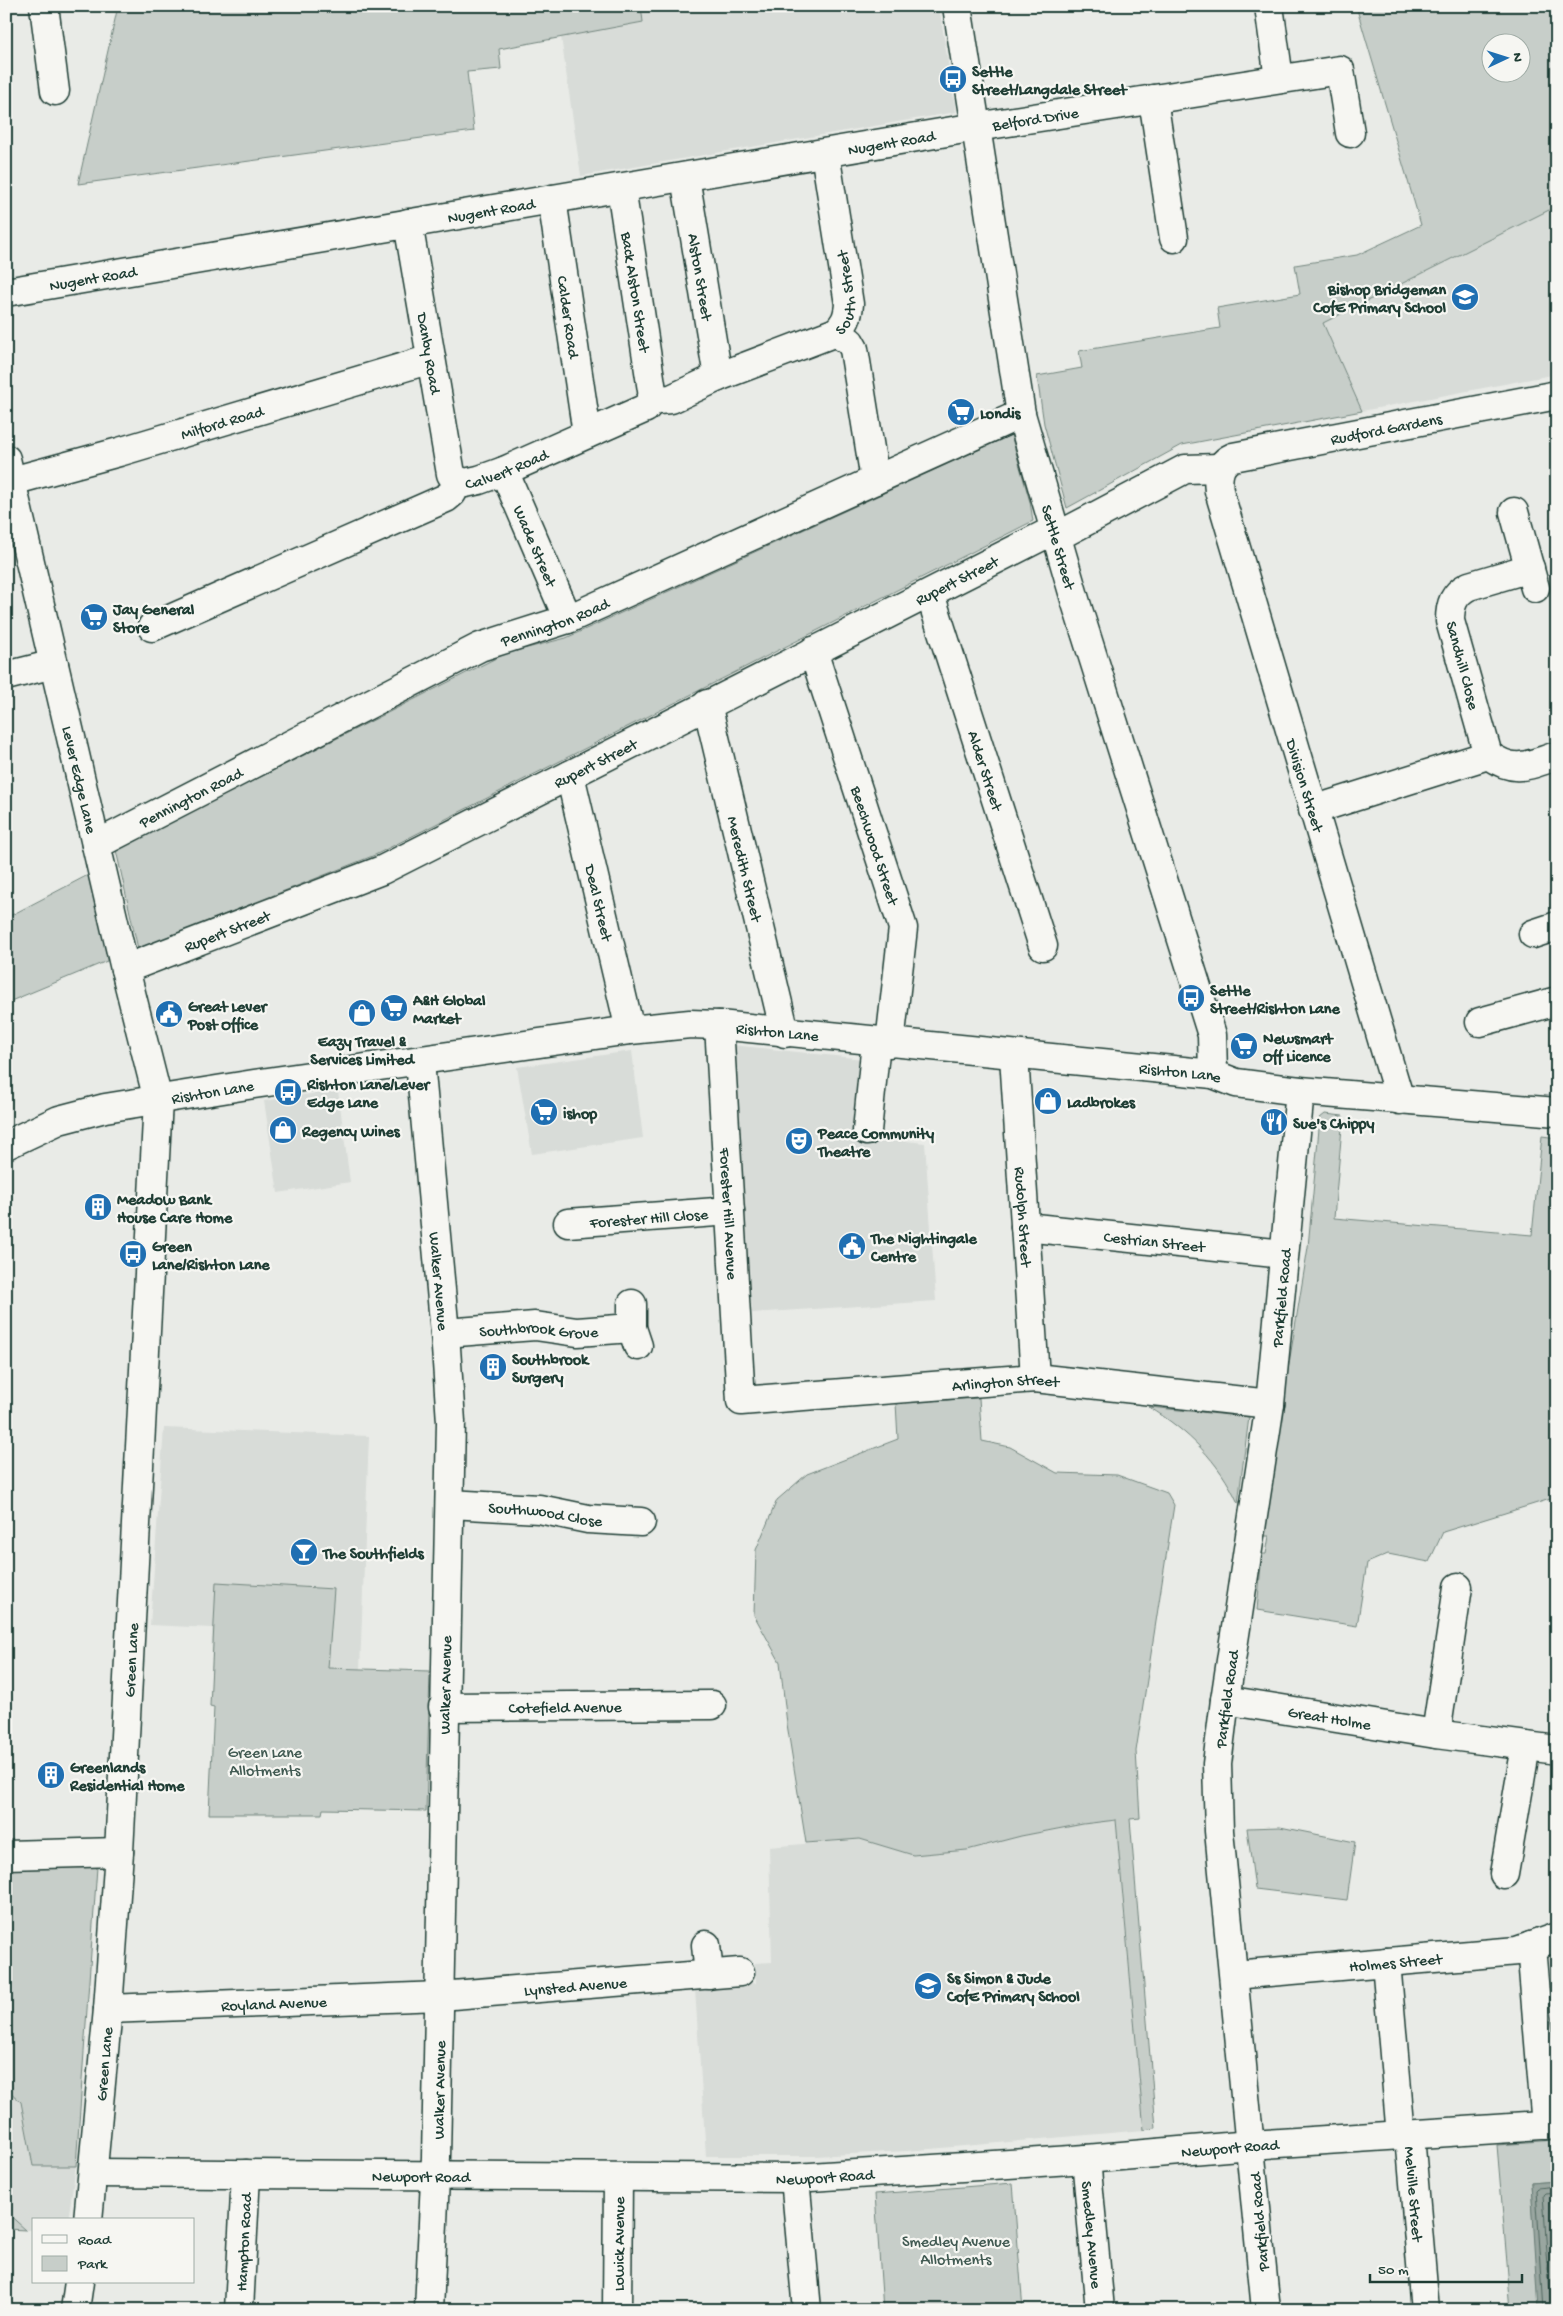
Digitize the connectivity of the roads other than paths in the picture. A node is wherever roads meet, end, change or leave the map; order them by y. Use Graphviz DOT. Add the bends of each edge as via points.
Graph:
graph roads {
  1 [pos="44,6"];
  2 [pos="957,6"];
  3 [pos="1269,6"];
  4 [pos="1279,79"];
  5 [pos="61,80"];
  6 [pos="1153,99"];
  7 [pos="976,127"];
  8 [pos="1350,133"];
  9 [pos="825,154"];
  10 [pos="685,177"];
  11 [pos="620,188"];
  12 [pos="552,199"];
  13 [pos="408,223"];
  14 [pos="1174,238"];
  15 [pos="6,292"];
  16 [pos="836,332"];
  17 [pos="431,359"];
  18 [pos="718,378"];
  19 [pos="1557,395"];
  20 [pos="654,397"];
  21 [pos="1023,421"];
  22 [pos="587,434"];
  23 [pos="1220,468"];
  24 [pos="9,470"];
  25 [pos="504,471"];
  26 [pos="875,480"];
  27 [pos="458,481"];
  28 [pos="1514,512"];
  29 [pos="1053,528"];
  30 [pos="930,594"];
  31 [pos="568,619"];
  32 [pos="152,626"];
  33 [pos="813,651"];
  34 [pos="54,664"];
  35 [pos="6,676"];
  36 [pos="706,704"];
  37 [pos="1488,754"];
  38 [pos="1557,756"];
  39 [pos="570,775"];
  40 [pos="1313,810"];
  41 [pos="98,853"];
  42 [pos="1043,946"];
  43 [pos="123,960"];
  44 [pos="1557,1000"];
  45 [pos="1480,1022"];
  46 [pos="719,1025"];
  47 [pos="630,1030"];
  48 [pos="785,1033"];
  49 [pos="883,1043"];
  50 [pos="1014,1056"];
  51 [pos="420,1062"];
  52 [pos="1213,1074"];
  53 [pos="1300,1091"];
  54 [pos="158,1100"];
  55 [pos="1400,1100"];
  56 [pos="1557,1112"];
  57 [pos="867,1131"];
  58 [pos="6,1145"];
  59 [pos="730,1211"];
  60 [pos="568,1223"];
  61 [pos="1025,1227"];
  62 [pos="1284,1254"];
  63 [pos="634,1326"];
  64 [pos="446,1334"];
  65 [pos="1035,1378"];
  66 [pos="741,1401"];
  67 [pos="1270,1404"];
  68 [pos="450,1504"];
  69 [pos="643,1524"];
  70 [pos="1458,1586"];
  71 [pos="1225,1700"];
  72 [pos="444,1707"];
  73 [pos="696,1711"];
  74 [pos="1436,1734"];
  75 [pos="1526,1746"];
  76 [pos="1557,1750"];
  77 [pos="119,1852"];
  78 [pos="6,1855"];
  79 [pos="1504,1874"];
  80 [pos="1557,1937"];
  81 [pos="706,1945"];
  82 [pos="1531,1946"];
  83 [pos="1386,1962"];
  84 [pos="740,1972"];
  85 [pos="709,1975"];
  86 [pos="1234,1975"];
  87 [pos="440,1996"];
  88 [pos="108,2009"];
  89 [pos="1552,2126"];
  90 [pos="1406,2136"];
  91 [pos="1250,2145"];
  92 [pos="1086,2159"];
  93 [pos="93,2173"];
  94 [pos="246,2174"];
  95 [pos="436,2174"];
  96 [pos="618,2178"];
  97 [pos="795,2178"];
  98 [pos="88,2218"];
  99 [pos="79,2284"];
  100 [pos="75,2310"];
  101 [pos="239,2310"];
  102 [pos="429,2310"];
  103 [pos="617,2310"];
  104 [pos="807,2310"];
  105 [pos="1100,2310"];
  106 [pos="1266,2310"];
  107 [pos="1425,2310"];
  1 -- 5 [label="street"];
  2 -- 7 [label="street, Settle Street"];
  3 -- 4 [label="street"];
  4 -- 6 [label="street, Belford Drive"];
  4 -- 8 [label="street, Belford Drive" via="1340,70"];
  6 -- 7 [label="street, Belford Drive"];
  6 -- 14 [label="street"];
  7 -- 9 [label="street, Nugent Road"];
  7 -- 21 [label="street, Settle Street"];
  9 -- 10 [label="street, Nugent Road"];
  9 -- 16 [label="street, South Street" via="848,304 846,321"];
  10 -- 11 [label="street, Nugent Road"];
  10 -- 18 [label="street, Alston Street"];
  11 -- 12 [label="street, Nugent Road"];
  11 -- 20 [label="street, Back Alston Street"];
  12 -- 13 [label="street, Nugent Road"];
  12 -- 22 [label="street, Calder Road"];
  13 -- 15 [label="street, Nugent Road"];
  13 -- 17 [label="street, Danby Road"];
  16 -- 18 [label="street"];
  16 -- 26 [label="street, South Street" via="854,349"];
  17 -- 24 [label="street, Milford Road" via="119,452"];
  17 -- 27 [label="street, Danby Road" via="450,474"];
  18 -- 20 [label="street" via="671,399 658,400"];
  19 -- 23 [label="street, Rudford Gardens" via="1234,457"];
  20 -- 22 [label="street, Calvert Road" via="646,408"];
  21 -- 26 [label="street, Pennington Road"];
  21 -- 29 [label="street, Settle Street"];
  22 -- 25 [label="street, Calvert Road"];
  23 -- 29 [label="street, Rupert Street" via="1185,470"];
  23 -- 40 [label="street, Division Street" via="1219,491"];
  24 -- 34 [label="street, Lever Edge Lane"];
  25 -- 27 [label="street, Calvert Road" via="472,482"];
  25 -- 31 [label="street, Wade Street"];
  26 -- 31 [label="street, Pennington Road"];
  27 -- 32 [label="street, Calvert Road" via="446,498"];
  28 -- 37 [label="street, Sandhill Close" via="1532,578 1469,586 1451,604 1450,621"];
  29 -- 30 [label="street, Rupert Street"];
  29 -- 52 [label="street, Settle Street" via="1191,963 1212,1035"];
  30 -- 33 [label="street, Rupert Street"];
  30 -- 42 [label="street, Alder Street"];
  31 -- 41 [label="street, Pennington Road" via="480,647"];
  33 -- 36 [label="street, Rupert Street"];
  33 -- 49 [label="street, Beechwood Street" via="903,928"];
  34 -- 35 [label="street"];
  34 -- 41 [label="street, Lever Edge Lane"];
  36 -- 39 [label="street, Rupert Street"];
  36 -- 48 [label="street, Meredith Street"];
  37 -- 38 [label="street" via="1511,767"];
  37 -- 40 [label="street"];
  39 -- 43 [label="street, Rupert Street" via="382,870"];
  39 -- 47 [label="street, Deal Street"];
  40 -- 55 [label="street, Division Street"];
  41 -- 43 [label="street, Lever Edge Lane"];
  43 -- 54 [label="street, Lever Edge Lane"];
  44 -- 45 [label="street"];
  46 -- 47 [label="street, Rishton Lane" via="690,1024"];
  46 -- 48 [label="street, Rishton Lane"];
  46 -- 59 [label="street, Forester Hill Avenue"];
  47 -- 51 [label="street, Rishton Lane"];
  48 -- 49 [label="street, Rishton Lane"];
  49 -- 50 [label="street, Rishton Lane"];
  49 -- 57 [label="street, Beechwood Street"];
  50 -- 52 [label="street, Rishton Lane"];
  50 -- 61 [label="street, Rudolph Street"];
  51 -- 54 [label="street, Rishton Lane"];
  51 -- 64 [label="street, Walker Avenue"];
  52 -- 53 [label="street, Rishton Lane" via="1236,1083"];
  53 -- 55 [label="street, Rishton Lane"];
  53 -- 62 [label="street, Parkfield Road"];
  54 -- 58 [label="street, Rishton Lane" via="105,1108 59,1120"];
  54 -- 77 [label="street, Green Lane"];
  55 -- 56 [label="street, Rishton Lane"];
  59 -- 60 [label="street, Forester Hill Close"];
  59 -- 66 [label="street, Forester Hill Avenue"];
  61 -- 62 [label="street, Cestrian Street"];
  61 -- 65 [label="street, Rudolph Street"];
  62 -- 67 [label="street, Parkfield Road"];
  63 -- 64 [label="street, Southbrook Grove" via="577,1332 534,1326"];
  64 -- 68 [label="street, Walker Avenue" via="451,1422"];
  65 -- 66 [label="street, Arlington Street"];
  65 -- 67 [label="street, Arlington Street"];
  67 -- 71 [label="street, Parkfield Road"];
  68 -- 69 [label="street, Southwood Close" via="538,1509 588,1519"];
  68 -- 72 [label="street, Walker Avenue"];
  70 -- 74 [label="street"];
  71 -- 74 [label="street, Great Holme"];
  71 -- 86 [label="street, Parkfield Road" via="1217,1773 1219,1831"];
  72 -- 73 [label="street, Cotefield Avenue"];
  72 -- 87 [label="street, Walker Avenue"];
  74 -- 75 [label="street, Great Holme"];
  75 -- 76 [label="street, Great Holme"];
  75 -- 79 [label="street"];
  77 -- 78 [label="street"];
  77 -- 88 [label="street, Green Lane"];
  80 -- 82 [label="street, Holmes Street"];
  81 -- 85 [label="street"];
  82 -- 83 [label="street, Holmes Street" via="1517,1951"];
  82 -- 89 [label="street"];
  83 -- 86 [label="street, Holmes Street"];
  83 -- 90 [label="street, Melville Street"];
  84 -- 85 [label="street, Lynsted Avenue"];
  85 -- 87 [label="street, Lynsted Avenue"];
  86 -- 91 [label="street, Parkfield Road"];
  87 -- 88 [label="street, Royland Avenue"];
  87 -- 95 [label="street, Walker Avenue"];
  88 -- 93 [label="street, Green Lane"];
  89 -- 90 [label="street, Newport Road"];
  90 -- 91 [label="street, Newport Road"];
  90 -- 107 [label="street, Melville Street"];
  91 -- 92 [label="street, Newport Road"];
  91 -- 106 [label="street, Parkfield Road"];
  92 -- 97 [label="street, Newport Road"];
  92 -- 105 [label="street, Smedley Avenue"];
  93 -- 94 [label="street, Newport Road"];
  93 -- 98 [label="street, Green Lane"];
  94 -- 95 [label="street, Newport Road"];
  94 -- 101 [label="street, Hampton Road"];
  95 -- 96 [label="street, Newport Road"];
  95 -- 102 [label="street, Walker Avenue"];
  96 -- 97 [label="street, Newport Road"];
  96 -- 103 [label="street, Lowick Avenue"];
  97 -- 104 [label="street"];
  99 -- 100 [label="street"];
}
